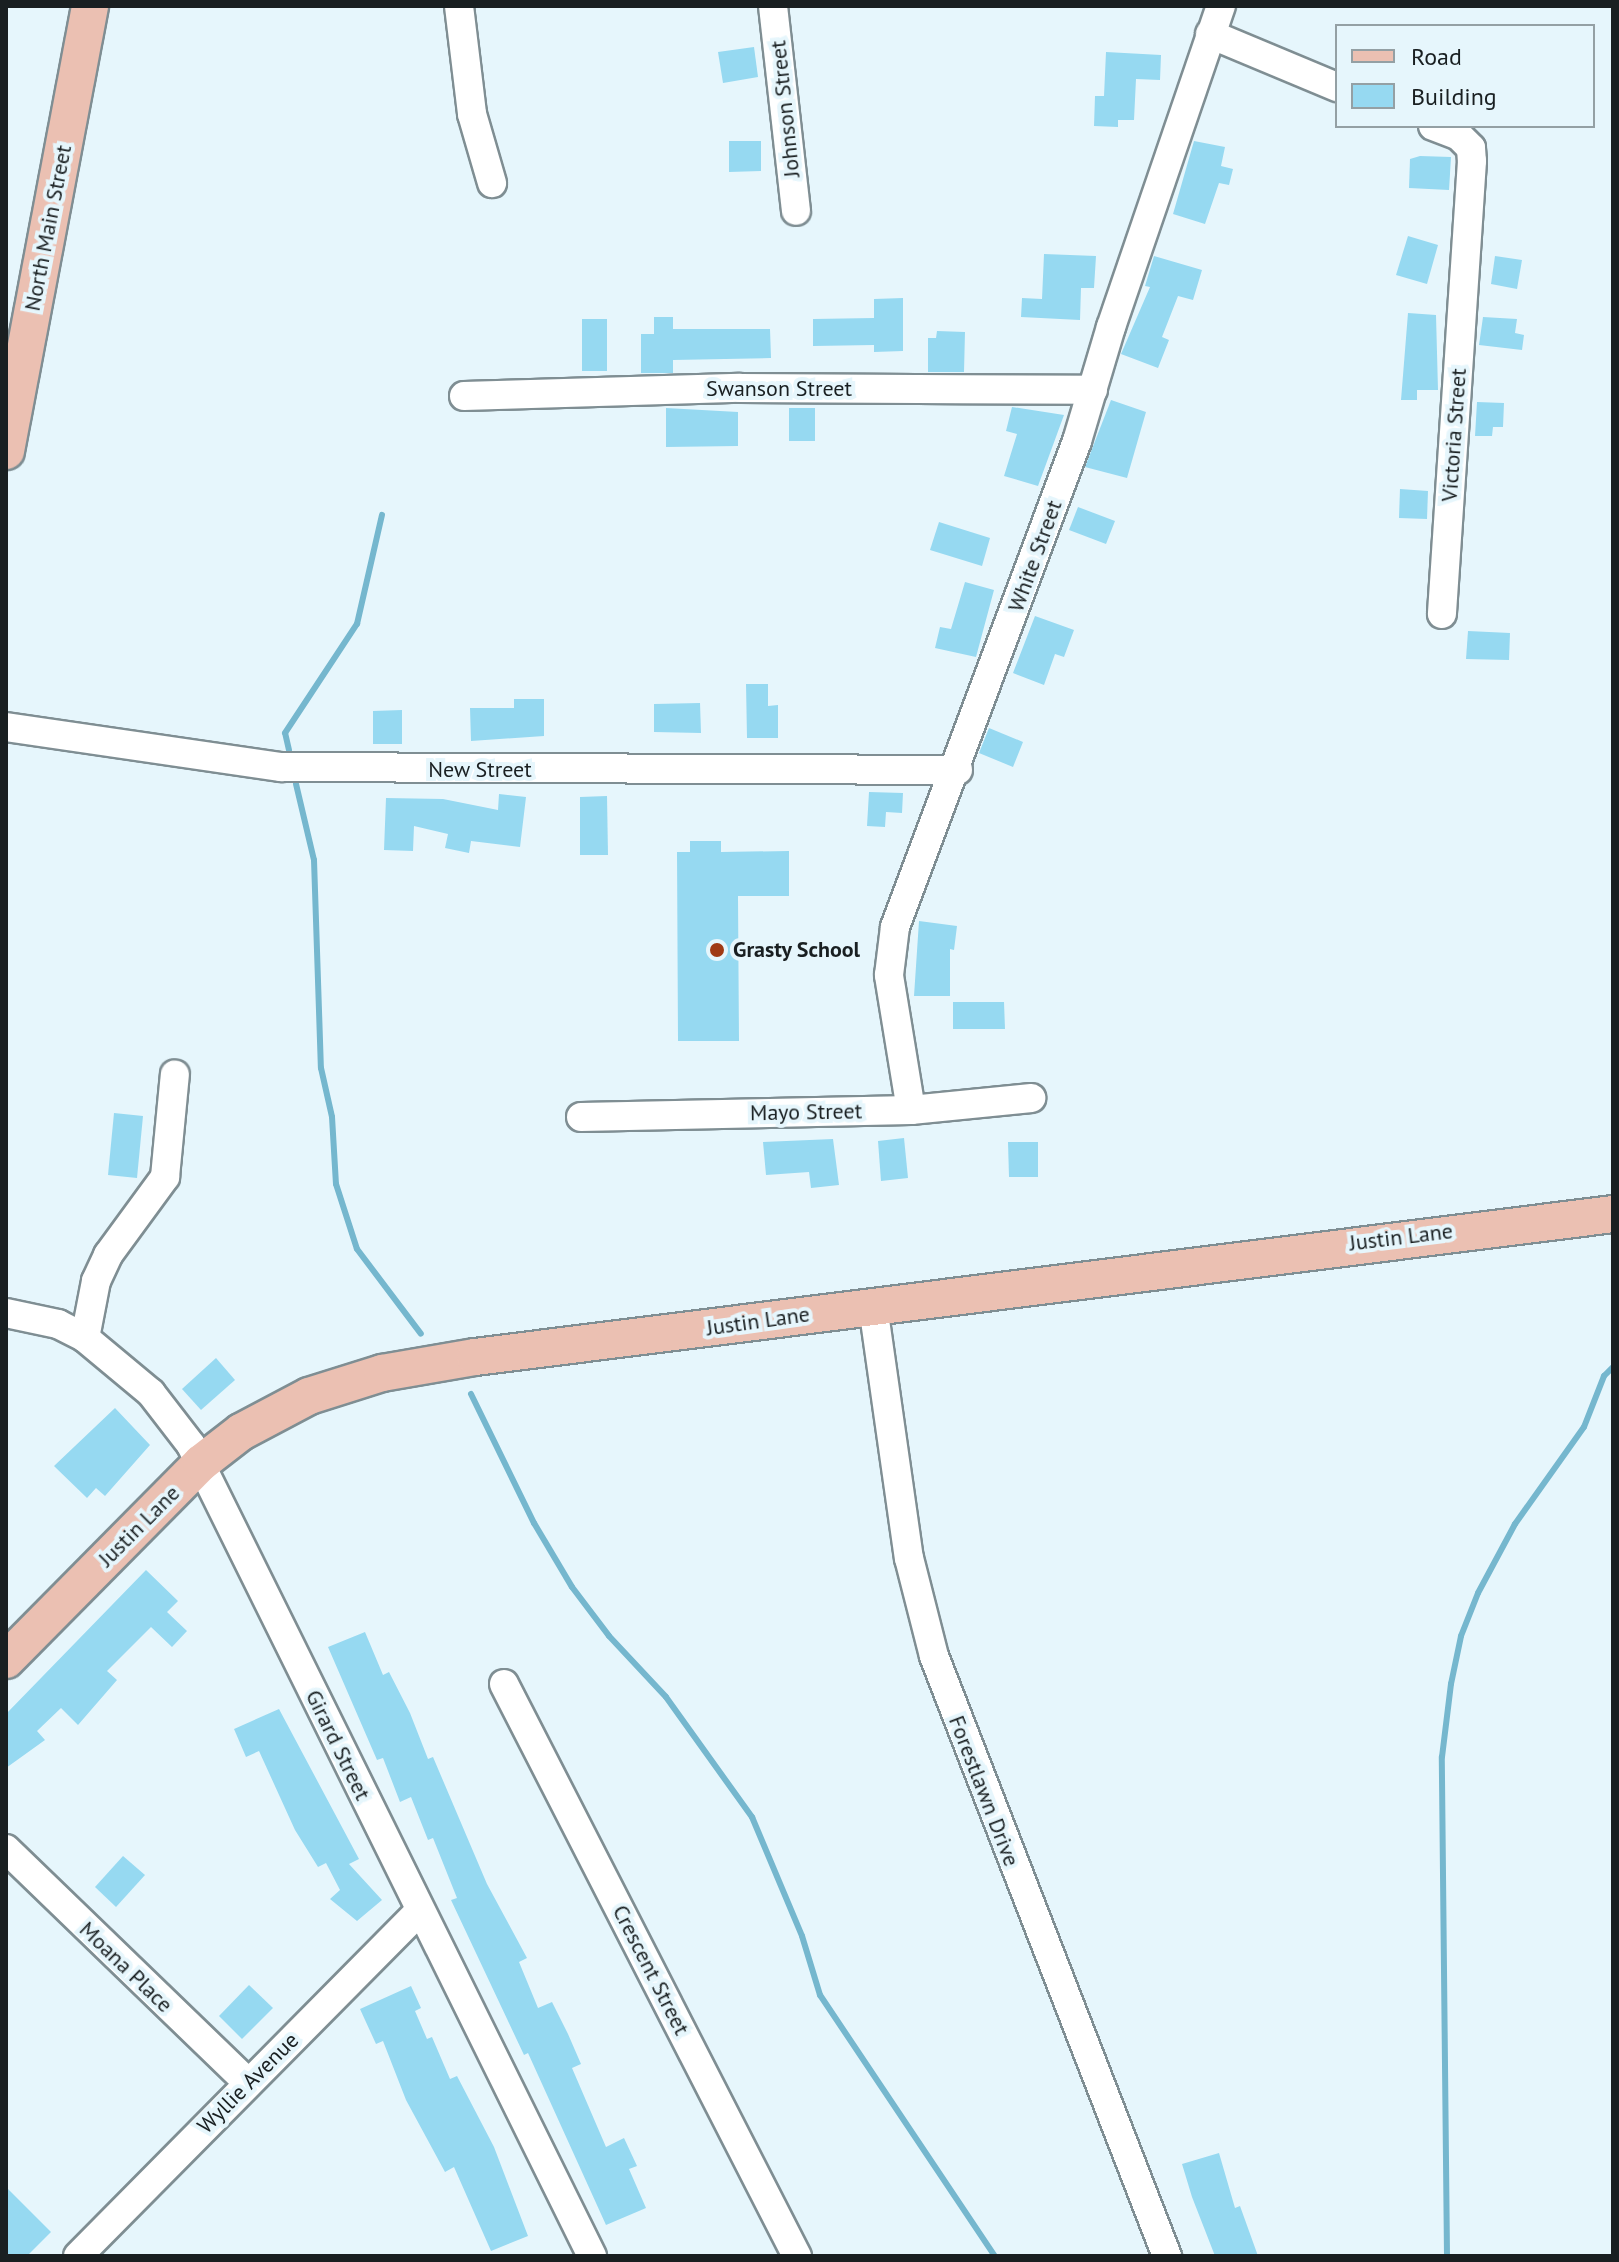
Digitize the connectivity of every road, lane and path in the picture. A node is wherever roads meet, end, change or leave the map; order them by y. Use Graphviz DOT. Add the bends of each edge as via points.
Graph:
graph roads {
  1 [pos="90,6"];
  2 [pos="459,6"];
  3 [pos="773,6"];
  4 [pos="1221,6"];
  5 [pos="1210,34"];
  6 [pos="1335,86"];
  7 [pos="1436,128"];
  8 [pos="492,183"];
  9 [pos="796,211"];
  10 [pos="1093,390"];
  11 [pos="464,396"];
  12 [pos="6,451"];
  13 [pos="1442,614"];
  14 [pos="6,727"];
  15 [pos="958,770"];
  16 [pos="175,1074"];
  17 [pos="1031,1098"];
  18 [pos="911,1110"];
  19 [pos="581,1117"];
  20 [pos="1613,1214"];
  21 [pos="873,1306"];
  22 [pos="6,1313"];
  23 [pos="85,1338"];
  24 [pos="201,1463"];
  25 [pos="6,1660"];
  26 [pos="504,1684"];
  27 [pos="6,1849"];
  28 [pos="420,1910"];
  29 [pos="248,2083"];
  30 [pos="78,2256"];
  31 [pos="592,2256"];
  32 [pos="797,2256"];
  33 [pos="1167,2256"];
  1 -- 12 [label="main road, North Main Street"];
  2 -- 8 [label="street" via="472,114"];
  3 -- 9 [label="street, Johnson Street"];
  4 -- 5 [label="street, White Street"];
  5 -- 6 [label="street"];
  5 -- 10 [label="street, White Street"];
  7 -- 13 [label="street, Victoria Street" via="1471,148"];
  10 -- 11 [label="street, Swanson Street" via="740,388"];
  10 -- 15 [label="street, White Street"];
  14 -- 15 [label="street, New Street" via="281,767"];
  15 -- 18 [label="street, White Street" via="890,951"];
  16 -- 23 [label="street" via="165,1177 108,1255 96,1281"];
  17 -- 18 [label="street, Mayo Street"];
  18 -- 19 [label="street, Mayo Street"];
  20 -- 21 [label="main road, Justin Lane"];
  21 -- 24 [label="main road, Justin Lane" via="382,1373 278,1410"];
  21 -- 33 [label="street, Forestlawn Drive" via="911,1570 934,1656"];
  22 -- 23 [label="street, Girard Street" via="58,1324"];
  23 -- 24 [label="street, Girard Street" via="151,1393"];
  24 -- 25 [label="main road, Justin Lane"];
  24 -- 28 [label="street, Girard Street"];
  26 -- 32 [label="street, Crescent Street"];
  27 -- 29 [label="street, Moana Place"];
  28 -- 29 [label="street, Wyllie Avenue"];
  28 -- 31 [label="street, Girard Street"];
  29 -- 30 [label="street, Wyllie Avenue"];
}
